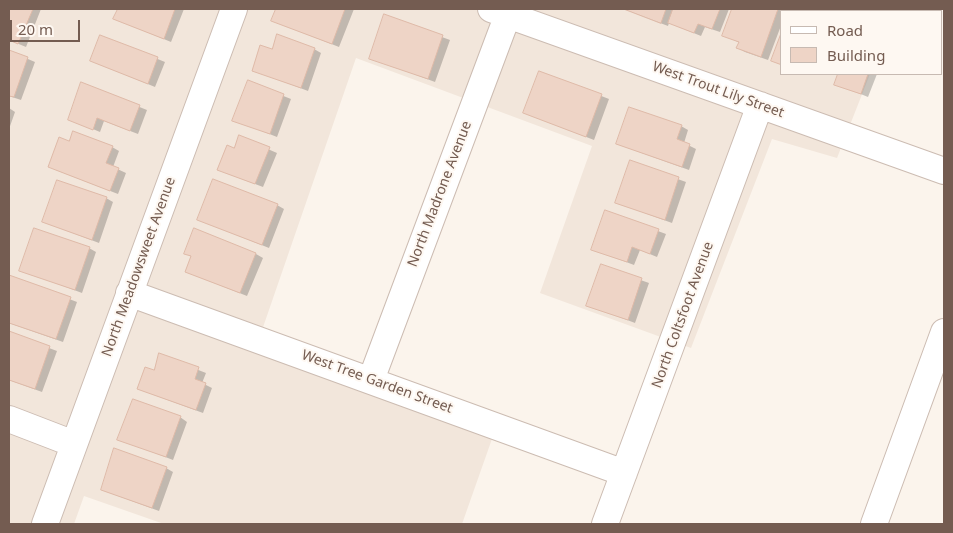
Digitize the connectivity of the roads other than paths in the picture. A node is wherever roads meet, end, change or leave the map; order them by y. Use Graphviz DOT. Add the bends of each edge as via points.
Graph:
graph roads {
  1 [pos="234,9"];
  2 [pos="503,11"];
  3 [pos="760,105"];
  4 [pos="944,170"];
  5 [pos="129,293"];
  6 [pos="944,332"];
  7 [pos="371,380"];
  8 [pos="9,420"];
  9 [pos="74,444"];
  10 [pos="624,473"];
  11 [pos="45,524"];
  12 [pos="605,524"];
  13 [pos="874,524"];
  1 -- 5 [label="street, North Meadowsweet Avenue"];
  2 -- 3 [label="street, West Trout Lily Street"];
  2 -- 7 [label="street, North Madrone Avenue"];
  3 -- 4 [label="street, West Trout Lily Street"];
  3 -- 10 [label="street, North Coltsfoot Avenue"];
  5 -- 7 [label="street, West Tree Garden Street"];
  5 -- 9 [label="street, North Meadowsweet Avenue"];
  6 -- 13 [label="street"];
  7 -- 10 [label="street, West Tree Garden Street"];
  8 -- 9 [label="street"];
  9 -- 11 [label="street, North Meadowsweet Avenue"];
  10 -- 12 [label="street, North Coltsfoot Avenue"];
}
